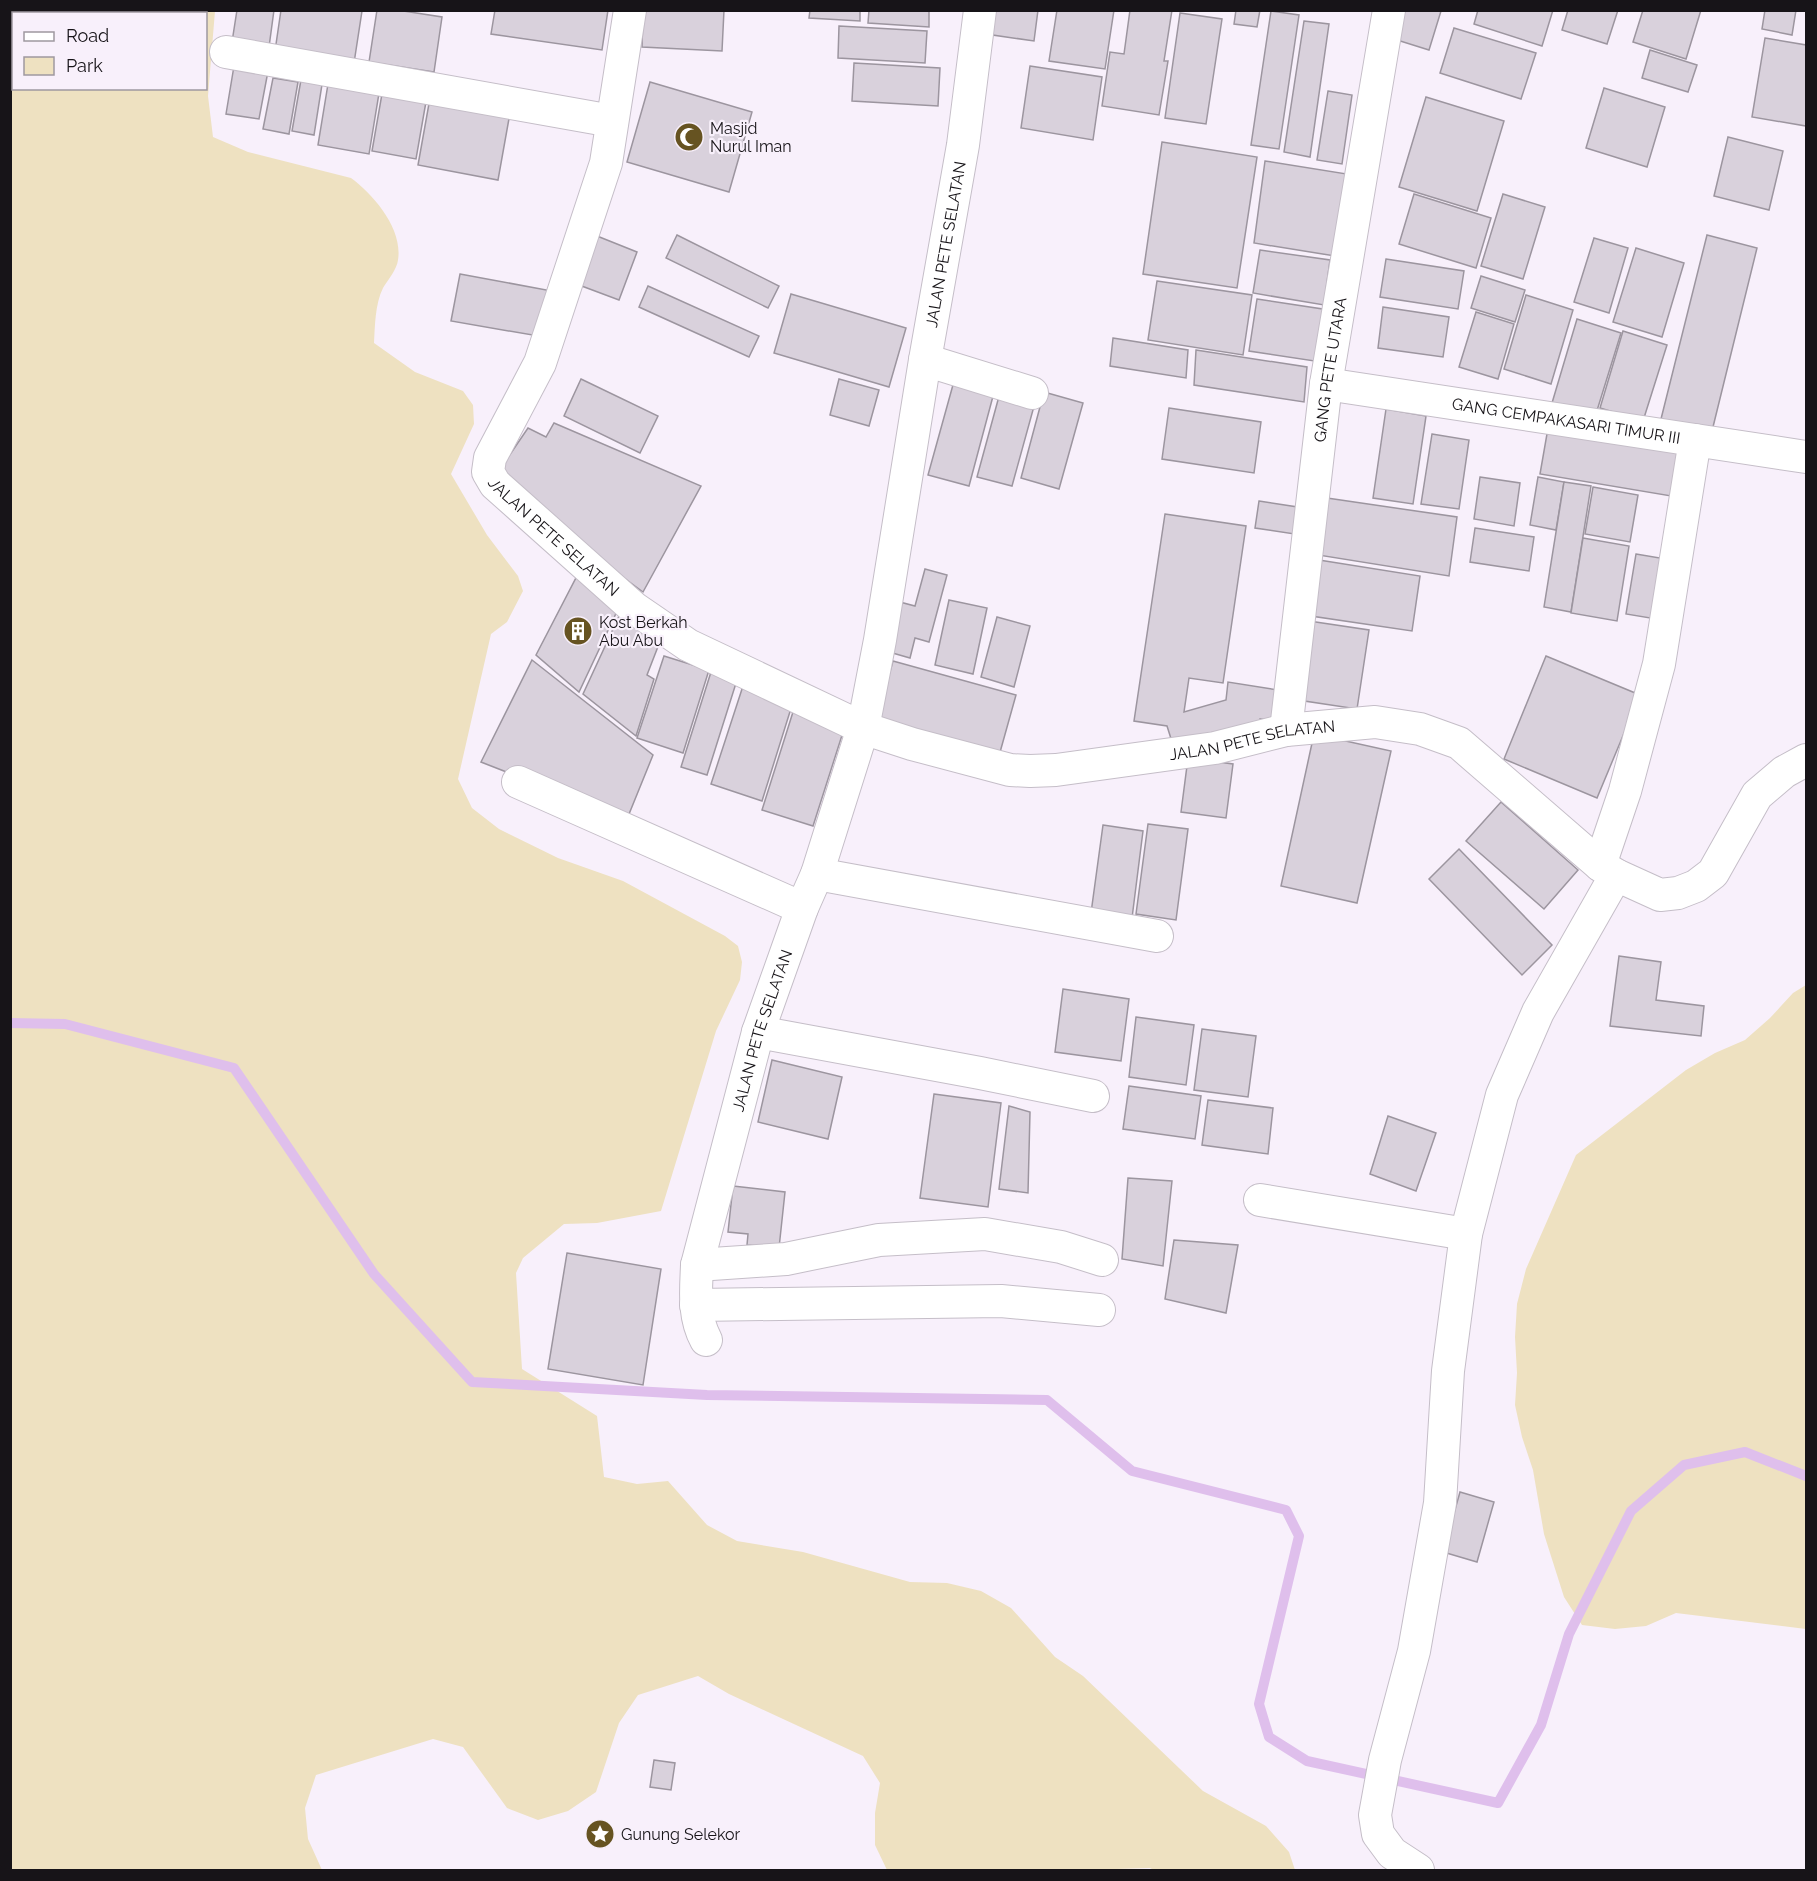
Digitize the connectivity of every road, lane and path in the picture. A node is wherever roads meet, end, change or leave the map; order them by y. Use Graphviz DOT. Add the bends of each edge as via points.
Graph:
graph roads {
  1 [pos="630,10"];
  2 [pos="980,10"];
  3 [pos="1389,10"];
  4 [pos="226,52"];
  5 [pos="612,121"];
  6 [pos="925,360"];
  7 [pos="1326,384"];
  8 [pos="1032,393"];
  9 [pos="1695,440"];
  10 [pos="1806,457"];
  11 [pos="863,728"];
  12 [pos="1286,730"];
  13 [pos="1806,760"];
  14 [pos="518,782"];
  15 [pos="1608,870"];
  16 [pos="817,874"];
  17 [pos="802,908"];
  18 [pos="1157,936"];
  19 [pos="758,1032"];
  20 [pos="1093,1096"];
  21 [pos="1260,1200"];
  22 [pos="1466,1234"];
  23 [pos="1102,1260"];
  24 [pos="697,1265"];
  25 [pos="696,1305"];
  26 [pos="1099,1310"];
  27 [pos="706,1340"];
  28 [pos="1418,1870"];
  1 -- 5 [label="street, JALAN PETE SELATAN"];
  2 -- 6 [label="street, JALAN PETE SELATAN" via="963,145"];
  3 -- 7 [label="street, GANG PETE UTARA"];
  4 -- 5 [label="street"];
  5 -- 11 [label="street, JALAN PETE SELATAN" via="606,163 540,363 490,458 488,472 495,484 643,614 688,645"];
  6 -- 8 [label="street"];
  6 -- 11 [label="street, JALAN PETE SELATAN"];
  7 -- 9 [label="street, GANG CEMPAKASARI TIMUR III"];
  7 -- 12 [label="street, GANG PETE UTARA"];
  9 -- 10 [label="street, GANG CEMPAKASARI TIMUR III"];
  9 -- 15 [label="street" via="1659,664"];
  11 -- 12 [label="street, JALAN PETE SELATAN" via="1010,770 1030,771 1215,748"];
  11 -- 16 [label="street, JALAN PETE SELATAN"];
  12 -- 15 [label="street, JALAN PETE SELATAN" via="1375,722 1419,729 1459,743"];
  13 -- 15 [label="street, JALAN PETE SELATAN" via="1784,772 1757,795 1713,873 1696,886 1660,895"];
  14 -- 17 [label="street"];
  15 -- 22 [label="street" via="1538,1012 1503,1095"];
  16 -- 17 [label="street, JALAN PETE SELATAN"];
  16 -- 18 [label="street"];
  17 -- 19 [label="street, JALAN PETE SELATAN"];
  19 -- 20 [label="street"];
  19 -- 24 [label="street, JALAN PETE SELATAN"];
  21 -- 22 [label="street"];
  22 -- 28 [label="street" via="1448,1371 1440,1503 1414,1651 1375,1815 1378,1834 1392,1853"];
  23 -- 24 [label="street" via="1061,1247 985,1234 879,1239 786,1259"];
  24 -- 25 [label="street, JALAN PETE SELATAN"];
  25 -- 26 [label="street" via="1001,1301"];
  25 -- 27 [label="street, JALAN PETE SELATAN" via="699,1327"];
}
